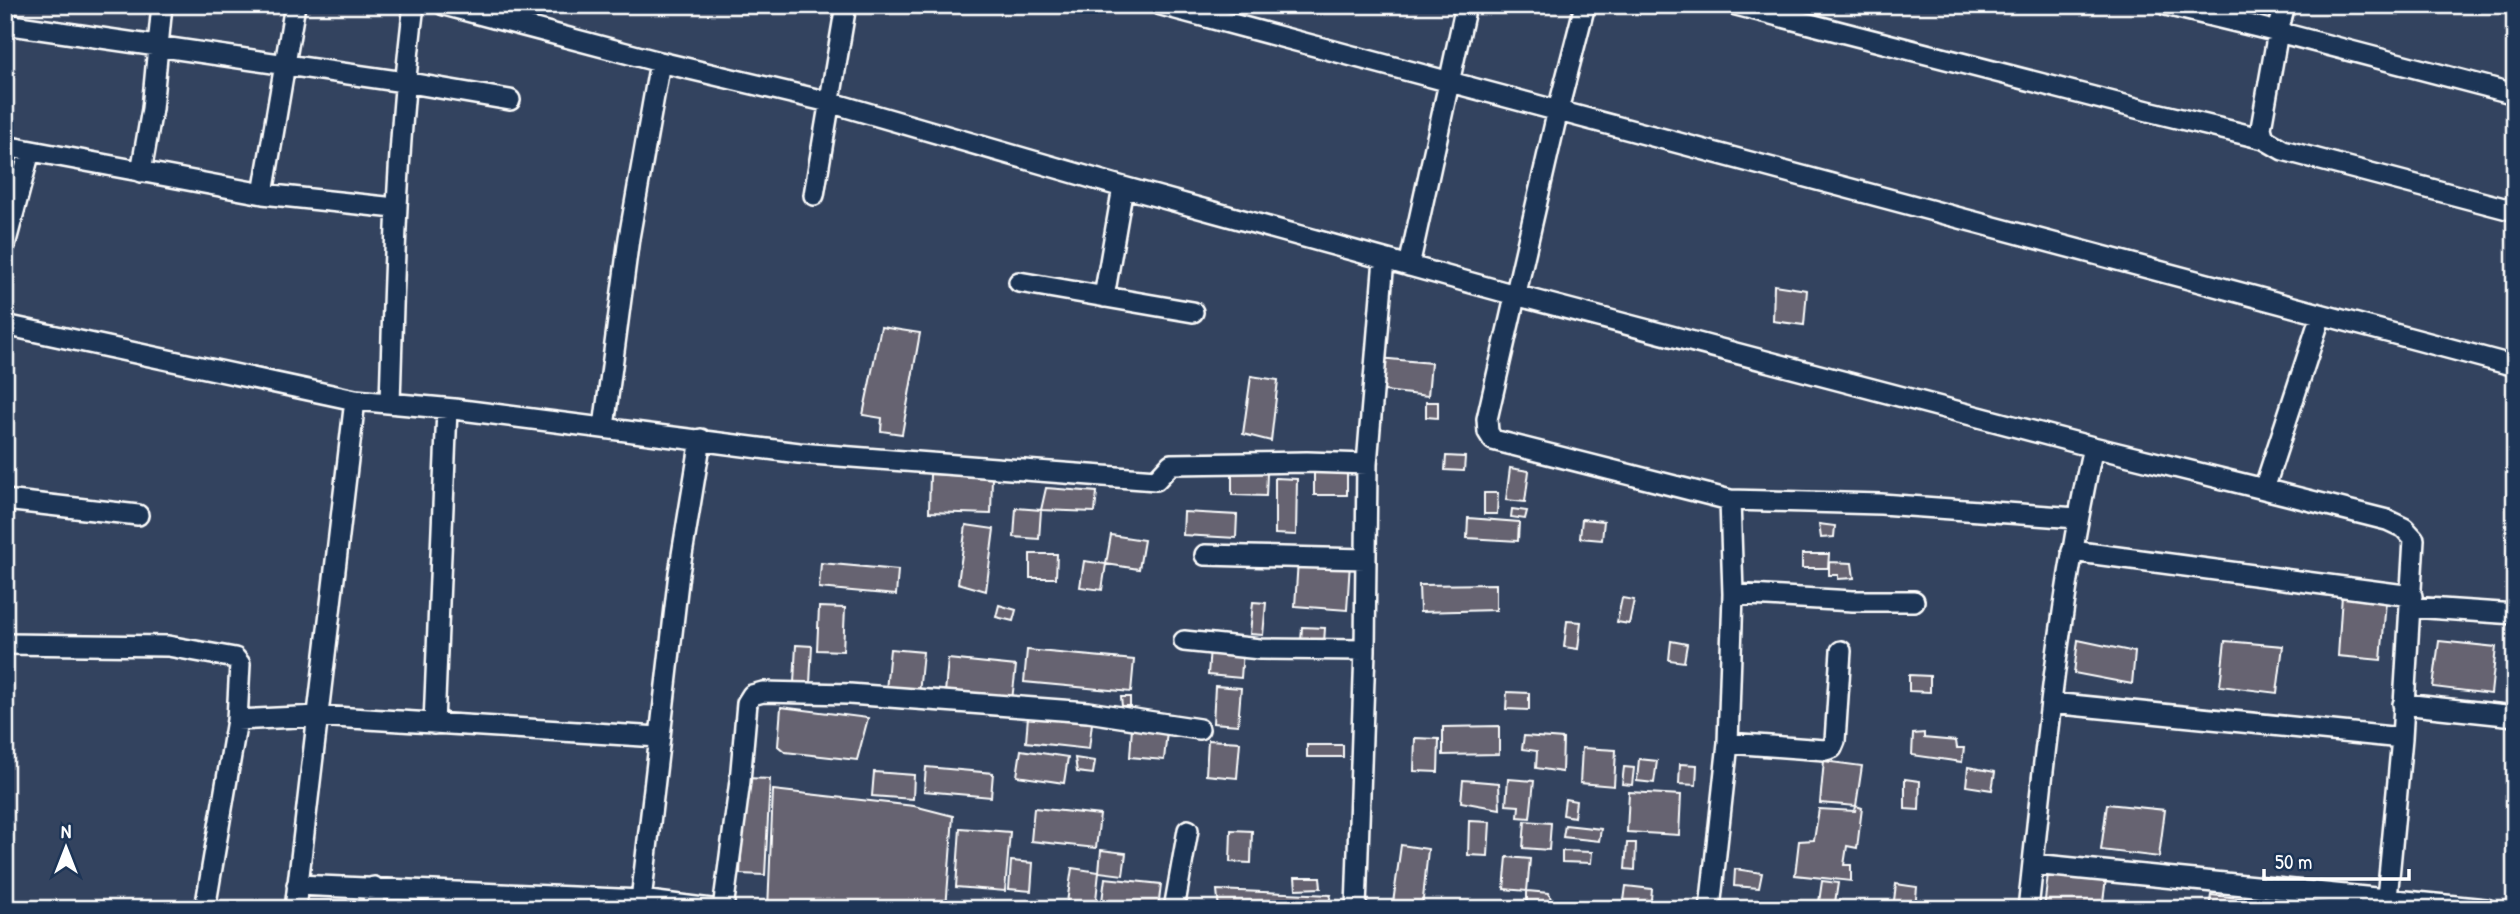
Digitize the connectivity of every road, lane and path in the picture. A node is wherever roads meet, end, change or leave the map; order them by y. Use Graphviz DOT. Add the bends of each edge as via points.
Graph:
graph roads {
  1 [pos="162,5"];
  2 [pos="295,5"];
  3 [pos="414,5"];
  4 [pos="444,5"];
  5 [pos="846,5"];
  6 [pos="1161,5"];
  7 [pos="1466,5"];
  8 [pos="1585,5"];
  9 [pos="1736,5"];
  10 [pos="2165,5"];
  11 [pos="2285,5"];
  12 [pos="5,24"];
  13 [pos="2278,32"];
  14 [pos="157,47"];
  15 [pos="660,62"];
  16 [pos="285,64"];
  17 [pos="404,82"];
  18 [pos="1450,82"];
  19 [pos="2515,94"];
  20 [pos="510,100"];
  21 [pos="829,102"];
  22 [pos="1558,110"];
  23 [pos="2264,139"];
  24 [pos="5,146"];
  25 [pos="30,151"];
  26 [pos="141,172"];
  27 [pos="1123,187"];
  28 [pos="263,194"];
  29 [pos="814,195"];
  30 [pos="396,208"];
  31 [pos="2515,211"];
  32 [pos="5,245"];
  33 [pos="1384,259"];
  34 [pos="1409,266"];
  35 [pos="1019,282"];
  36 [pos="1515,295"];
  37 [pos="1104,297"];
  38 [pos="1193,312"];
  39 [pos="2320,315"];
  40 [pos="5,324"];
  41 [pos="2515,366"];
  42 [pos="355,400"];
  43 [pos="390,403"];
  44 [pos="447,409"];
  45 [pos="604,428"];
  46 [pos="701,439"];
  47 [pos="2093,447"];
  48 [pos="1367,464"];
  49 [pos="2264,489"];
  50 [pos="5,500"];
  51 [pos="1730,500"];
  52 [pos="138,515"];
  53 [pos="2077,518"];
  54 [pos="2073,551"];
  55 [pos="1205,555"];
  56 [pos="1365,559"];
  57 [pos="1733,594"];
  58 [pos="1914,601"];
  59 [pos="2412,602"];
  60 [pos="2515,614"];
  61 [pos="1184,640"];
  62 [pos="5,644"];
  63 [pos="1365,650"];
  64 [pos="1842,652"];
  65 [pos="2051,703"];
  66 [pos="2403,704"];
  67 [pos="318,716"];
  68 [pos="2515,716"];
  69 [pos="237,720"];
  70 [pos="435,724"];
  71 [pos="1199,729"];
  72 [pos="659,737"];
  73 [pos="2402,738"];
  74 [pos="1728,743"];
  75 [pos="1188,830"];
  76 [pos="2033,864"];
  77 [pos="297,886"];
  78 [pos="374,887"];
  79 [pos="2387,903"];
  80 [pos="640,904"];
  81 [pos="205,909"];
  82 [pos="295,909"];
  83 [pos="373,909"];
  84 [pos="711,909"];
  85 [pos="723,909"];
  86 [pos="1174,909"];
  87 [pos="1356,909"];
  88 [pos="1710,909"];
  89 [pos="2028,909"];
  90 [pos="2486,909"];
  1 -- 14 [label="street"];
  2 -- 16 [label="street"];
  3 -- 17 [label="street"];
  4 -- 15 [label="street"];
  5 -- 21 [label="street"];
  6 -- 18 [label="street"];
  7 -- 18 [label="street"];
  8 -- 22 [label="street"];
  9 -- 23 [label="street"];
  10 -- 13 [label="street"];
  11 -- 13 [label="street"];
  12 -- 14 [label="street"];
  13 -- 19 [label="street"];
  13 -- 23 [label="street" via="2261,128"];
  14 -- 16 [label="street"];
  14 -- 26 [label="street"];
  15 -- 21 [label="street"];
  15 -- 45 [label="street" via="629,238"];
  16 -- 17 [label="street"];
  16 -- 28 [label="street"];
  17 -- 20 [label="street"];
  17 -- 30 [label="street"];
  18 -- 22 [label="street"];
  18 -- 34 [label="street"];
  21 -- 27 [label="street"];
  21 -- 29 [label="street"];
  22 -- 36 [label="street"];
  22 -- 39 [label="street"];
  23 -- 31 [label="street" via="2283,150"];
  24 -- 25 [label="street"];
  25 -- 26 [label="street"];
  25 -- 32 [label="street"];
  26 -- 28 [label="street"];
  27 -- 33 [label="street"];
  27 -- 37 [label="street"];
  28 -- 30 [label="street"];
  30 -- 43 [label="street"];
  33 -- 34 [label="street"];
  33 -- 48 [label="street"];
  34 -- 36 [label="street"];
  35 -- 37 [label="street"];
  36 -- 47 [label="street"];
  36 -- 51 [label="street" via="1487,419 1493,440"];
  37 -- 38 [label="street"];
  39 -- 41 [label="street"];
  39 -- 49 [label="street"];
  40 -- 42 [label="street"];
  42 -- 43 [label="street"];
  42 -- 67 [label="street"];
  43 -- 44 [label="street"];
  44 -- 45 [label="street"];
  44 -- 70 [label="street"];
  45 -- 46 [label="street"];
  46 -- 48 [label="street" via="799,453 1140,480 1156,480 1171,464"];
  46 -- 72 [label="street"];
  47 -- 49 [label="street"];
  47 -- 53 [label="street"];
  48 -- 56 [label="street"];
  49 -- 59 [label="street" via="2404,528 2414,538"];
  50 -- 52 [label="street"];
  51 -- 53 [label="street" via="1881,504"];
  51 -- 57 [label="street"];
  53 -- 54 [label="street"];
  54 -- 59 [label="street"];
  54 -- 65 [label="street"];
  55 -- 56 [label="street"];
  56 -- 63 [label="street"];
  57 -- 58 [label="street"];
  57 -- 74 [label="street"];
  59 -- 60 [label="street"];
  59 -- 66 [label="street"];
  61 -- 63 [label="street" via="1260,649"];
  62 -- 69 [label="street" via="168,646 235,658 240,664"];
  63 -- 87 [label="street"];
  64 -- 74 [label="street" via="1832,748"];
  65 -- 73 [label="street"];
  65 -- 76 [label="street"];
  66 -- 68 [label="street"];
  66 -- 73 [label="street"];
  67 -- 69 [label="street"];
  67 -- 70 [label="street"];
  67 -- 77 [label="street"];
  69 -- 81 [label="street"];
  70 -- 72 [label="street"];
  71 -- 85 [label="street" via="1088,712 849,694 752,695 747,703"];
  72 -- 80 [label="street"];
  73 -- 79 [label="street"];
  74 -- 88 [label="street"];
  75 -- 86 [label="street"];
  76 -- 79 [label="street"];
  76 -- 89 [label="street"];
  77 -- 78 [label="street"];
  77 -- 82 [label="street"];
  78 -- 80 [label="street"];
  78 -- 83 [label="street"];
  79 -- 90 [label="street"];
  80 -- 84 [label="street"];
}
